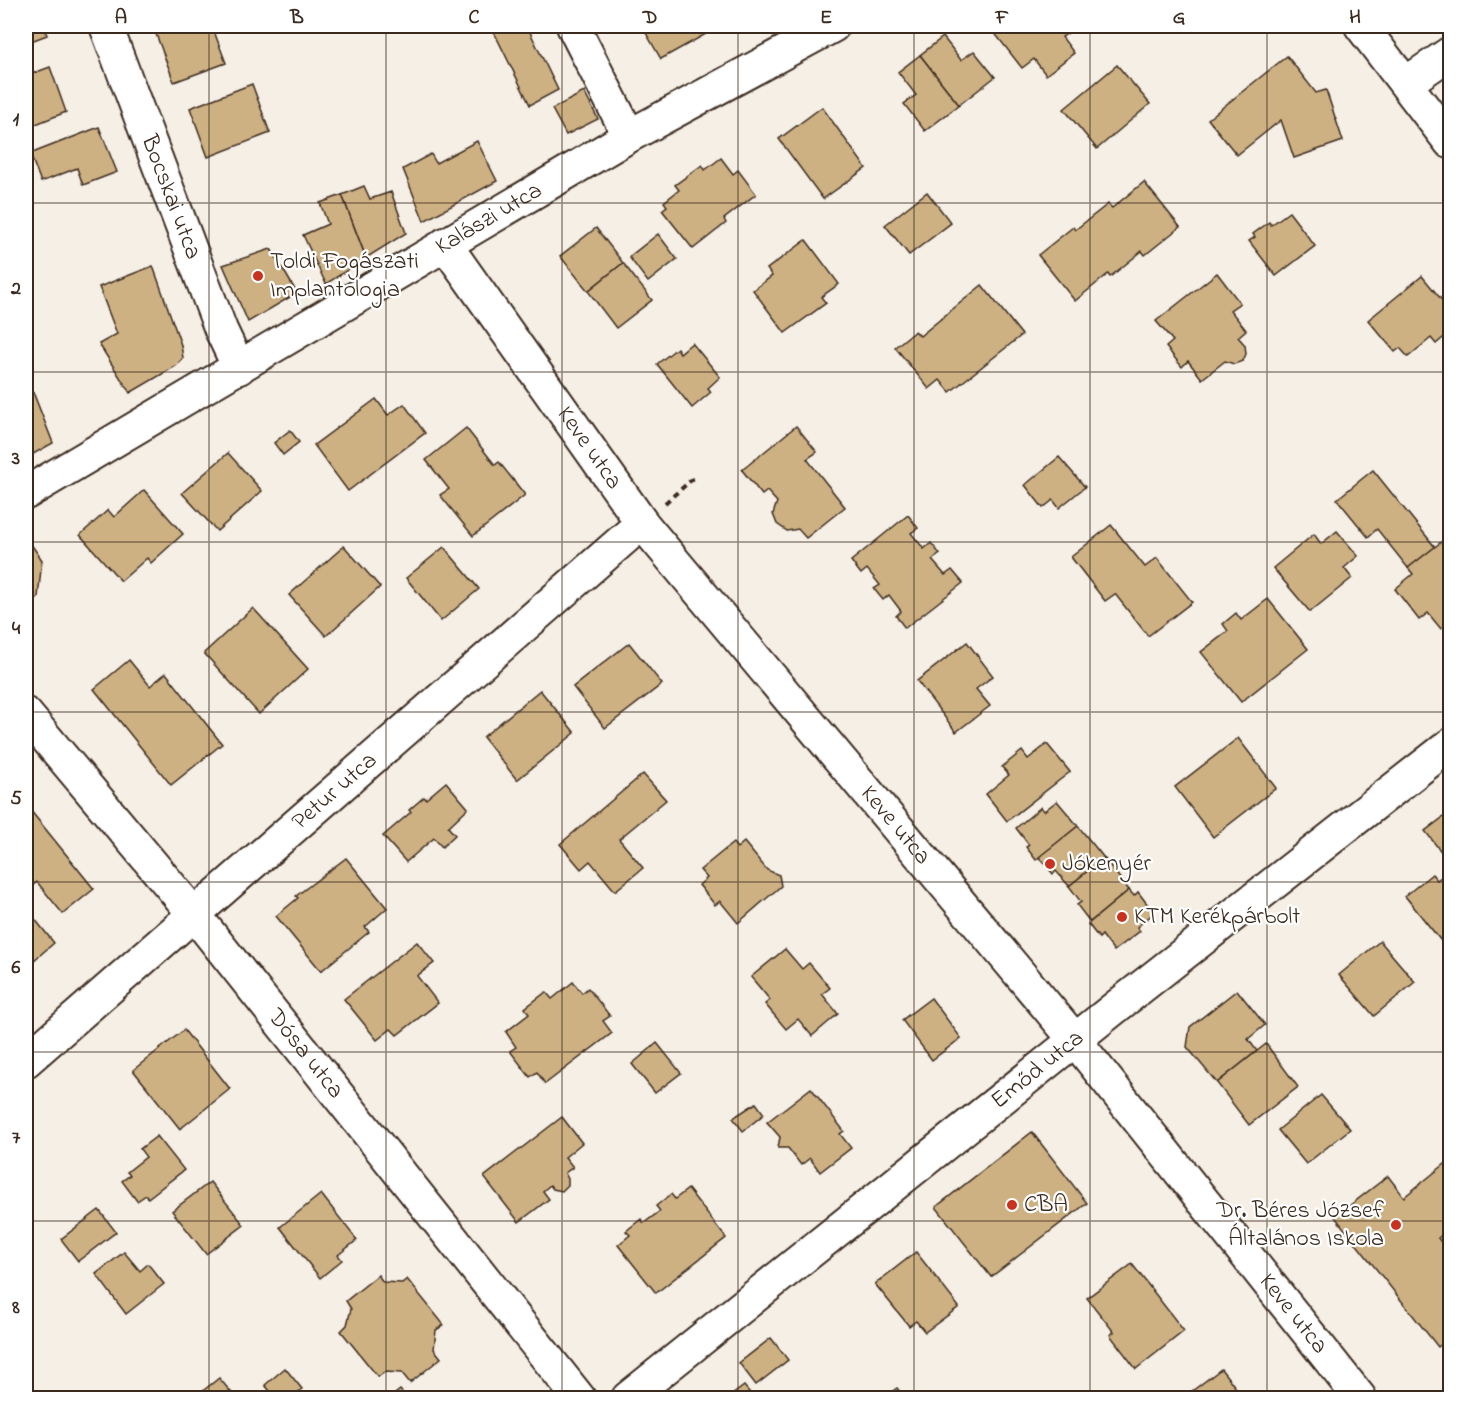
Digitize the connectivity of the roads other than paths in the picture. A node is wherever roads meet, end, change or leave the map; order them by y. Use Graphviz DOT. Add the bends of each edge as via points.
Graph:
graph roads {
  1 [pos="106,26"];
  2 [pos="573,26"];
  3 [pos="833,26"];
  4 [pos="1361,26"];
  5 [pos="1450,53"];
  6 [pos="1406,83"];
  7 [pos="629,136"];
  8 [pos="1450,142"];
  9 [pos="445,244"];
  10 [pos="239,368"];
  11 [pos="26,493"];
  12 [pos="642,523"];
  13 [pos="26,714"];
  14 [pos="1450,745"];
  15 [pos="194,914"];
  16 [pos="1075,1040"];
  17 [pos="26,1061"];
  18 [pos="579,1398"];
  19 [pos="628,1398"];
  20 [pos="1360,1398"];
  1 -- 10 [label="street, Bocskai utca" via="217,320"];
  2 -- 7 [label="street"];
  3 -- 7 [label="street, Kalászi utca"];
  4 -- 6 [label="street"];
  5 -- 6 [label="street"];
  6 -- 8 [label="street"];
  7 -- 9 [label="street, Kalászi utca"];
  9 -- 10 [label="street, Kalászi utca"];
  9 -- 12 [label="street, Keve utca"];
  10 -- 11 [label="street, Kalászi utca"];
  12 -- 15 [label="street, Petur utca"];
  12 -- 16 [label="street, Keve utca"];
  13 -- 15 [label="street, Dósa utca"];
  14 -- 16 [label="street, Emőd utca"];
  15 -- 17 [label="street, Petur utca"];
  15 -- 18 [label="street, Dósa utca"];
  16 -- 19 [label="street, Emőd utca"];
  16 -- 20 [label="street, Keve utca"];
}
